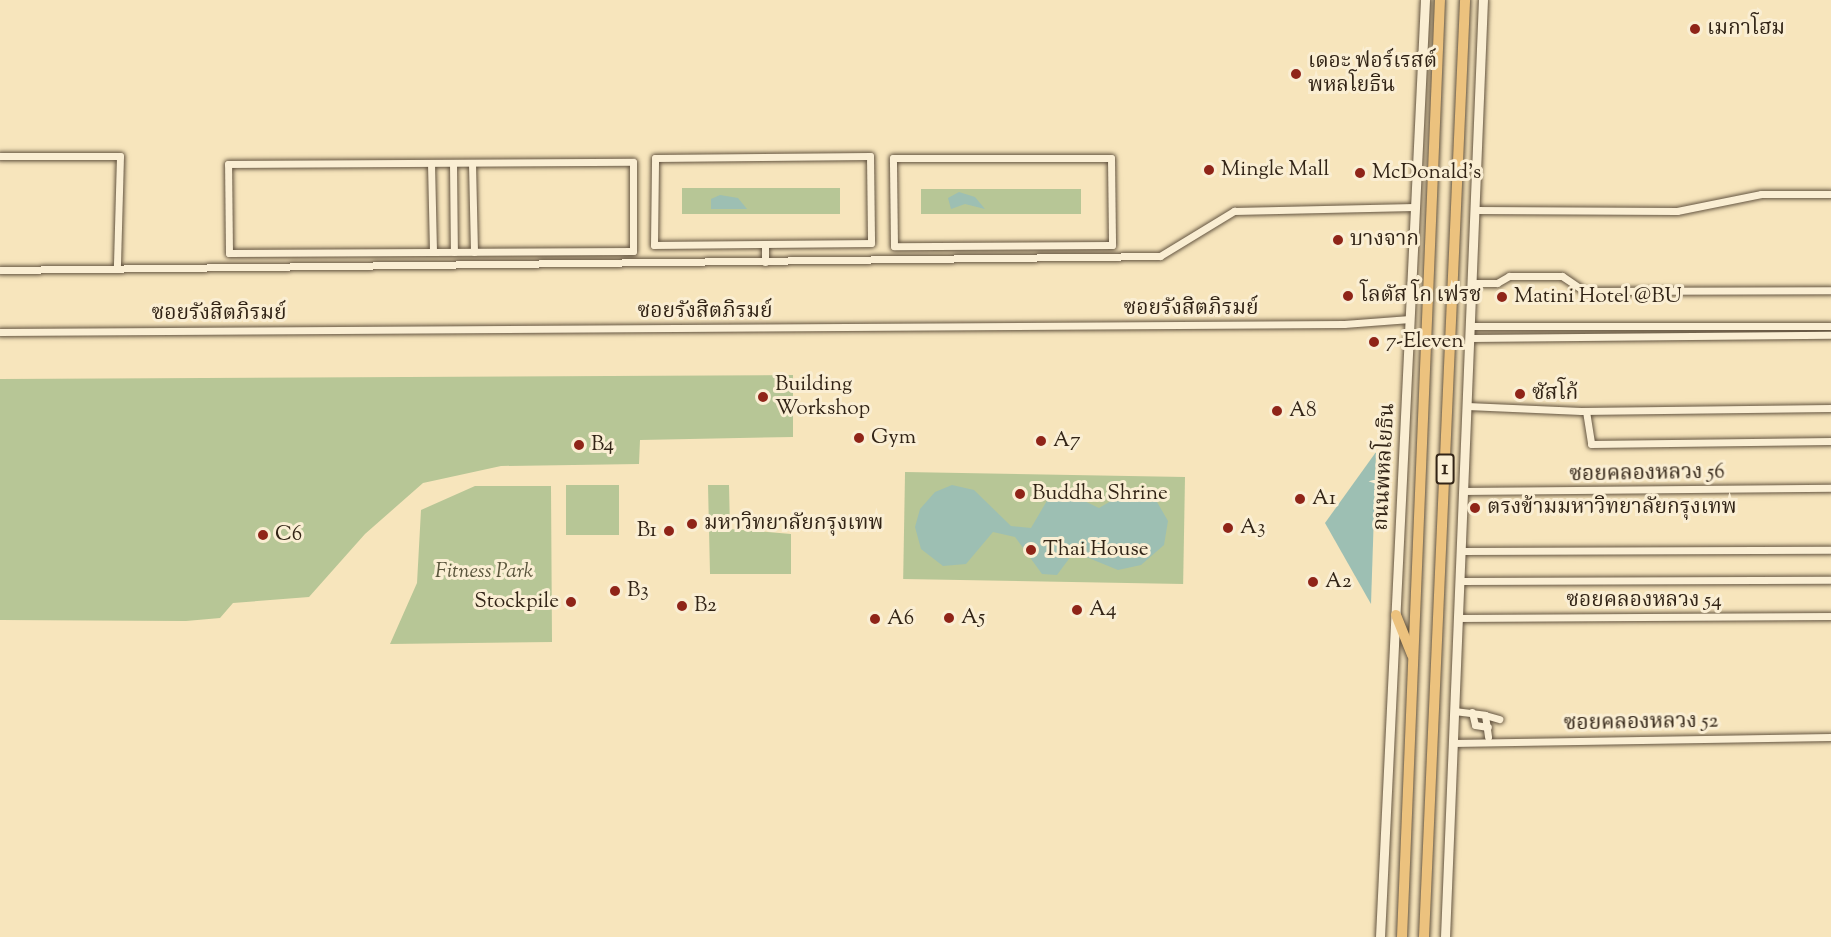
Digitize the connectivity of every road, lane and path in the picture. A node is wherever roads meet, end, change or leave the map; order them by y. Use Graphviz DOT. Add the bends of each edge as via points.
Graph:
graph roads {
  1 [pos="1425,0"];
  2 [pos="1440,0"];
  3 [pos="1465,0"];
  4 [pos="1483,0"];
  5 [pos="0,156"];
  6 [pos="431,163"];
  7 [pos="453,163"];
  8 [pos="472,163"];
  9 [pos="1831,194"];
  10 [pos="1414,207"];
  11 [pos="1474,210"];
  12 [pos="765,245"];
  13 [pos="1002,246"];
  14 [pos="433,252"];
  15 [pos="454,252"];
  16 [pos="474,252"];
  17 [pos="499,252"];
  18 [pos="1003,260"];
  19 [pos="765,262"];
  20 [pos="117,266"];
  21 [pos="499,266"];
  22 [pos="0,270"];
  23 [pos="1472,283"];
  24 [pos="1831,290"];
  25 [pos="1410,319"];
  26 [pos="1470,326"];
  27 [pos="1831,326"];
  28 [pos="0,332"];
  29 [pos="1831,335"];
  30 [pos="1470,338"];
  31 [pos="1467,406"];
  32 [pos="1831,408"];
  33 [pos="1586,411"];
  34 [pos="1831,441"];
  35 [pos="1831,488"];
  36 [pos="1464,491"];
  37 [pos="1831,550"];
  38 [pos="1461,551"];
  39 [pos="1831,580"];
  40 [pos="1460,581"];
  41 [pos="1396,615"];
  42 [pos="1831,616"];
  43 [pos="1458,618"];
  44 [pos="1413,658"];
  45 [pos="1454,711"];
  46 [pos="1472,712"];
  47 [pos="1485,715"];
  48 [pos="1499,719"];
  49 [pos="1488,727"];
  50 [pos="1488,737"];
  51 [pos="1831,737"];
  52 [pos="1452,743"];
  53 [pos="1382,937"];
  54 [pos="1402,937"];
  55 [pos="1424,937"];
  56 [pos="1442,937"];
  1 -- 10 [label="main road, ถนนพหลโยธิน / 1"];
  2 -- 44 [label="highway, ถนนพหลโยธิน / 1"];
  3 -- 55 [label="highway, 1"];
  4 -- 11 [label="main road, 1"];
  5 -- 20 [label="street" via="120,156"];
  6 -- 7 [label="street"];
  6 -- 14 [label="street"];
  6 -- 14 [label="street" via="228,164 229,253"];
  7 -- 8 [label="street"];
  7 -- 15 [label="street"];
  8 -- 16 [label="street"];
  8 -- 17 [label="street" via="633,162 633,251"];
  9 -- 11 [label="street" via="1761,194 1677,210"];
  10 -- 18 [label="street" via="1234,210 1160,256"];
  10 -- 25 [label="main road, ถนนพหลโยธิน / 1"];
  11 -- 23 [label="main road, 1"];
  12 -- 12 [label="street" via="654,245 655,158 870,156 871,243"];
  12 -- 19 [label="street"];
  13 -- 13 [label="street" via="1112,245 1111,158 893,158 894,246"];
  13 -- 18 [label="street"];
  14 -- 15 [label="street"];
  15 -- 16 [label="street"];
  16 -- 17 [label="street"];
  17 -- 21 [label="street"];
  18 -- 19 [label="street"];
  19 -- 21 [label="street"];
  20 -- 21 [label="street"];
  20 -- 22 [label="street"];
  23 -- 24 [label="street" via="1497,283 1509,276 1562,276 1584,291"];
  23 -- 26 [label="main road, 1"];
  25 -- 28 [label="street, ซอยรังสิตภิรมย์" via="1336,324"];
  25 -- 41 [label="main road, ถนนพหลโยธิน / 1"];
  26 -- 27 [label="street"];
  26 -- 30 [label="main road, 1"];
  29 -- 30 [label="street"];
  30 -- 31 [label="main road, 1"];
  31 -- 33 [label="street"];
  31 -- 36 [label="main road, 1"];
  32 -- 33 [label="street"];
  33 -- 34 [label="street" via="1591,444"];
  35 -- 36 [label="street, ซอยคลองหลวง 56"];
  36 -- 38 [label="main road, 1"];
  37 -- 38 [label="street"];
  38 -- 40 [label="main road, 1"];
  39 -- 40 [label="street"];
  40 -- 43 [label="main road, 1"];
  41 -- 44 [label="highway"];
  41 -- 53 [label="main road, ถนนพหลโยธิน / 1"];
  42 -- 43 [label="street, ซอยคลองหลวง 54"];
  43 -- 45 [label="main road, 1"];
  44 -- 54 [label="highway, ถนนพหลโยธิน / 1"];
  45 -- 46 [label="street"];
  45 -- 52 [label="main road, 1"];
  46 -- 47 [label="street"];
  46 -- 49 [label="street" via="1475,725"];
  47 -- 48 [label="street"];
  47 -- 49 [label="street"];
  49 -- 50 [label="street"];
  51 -- 52 [label="street, ซอยคลองหลวง 52"];
  52 -- 56 [label="main road, 1"];
}
